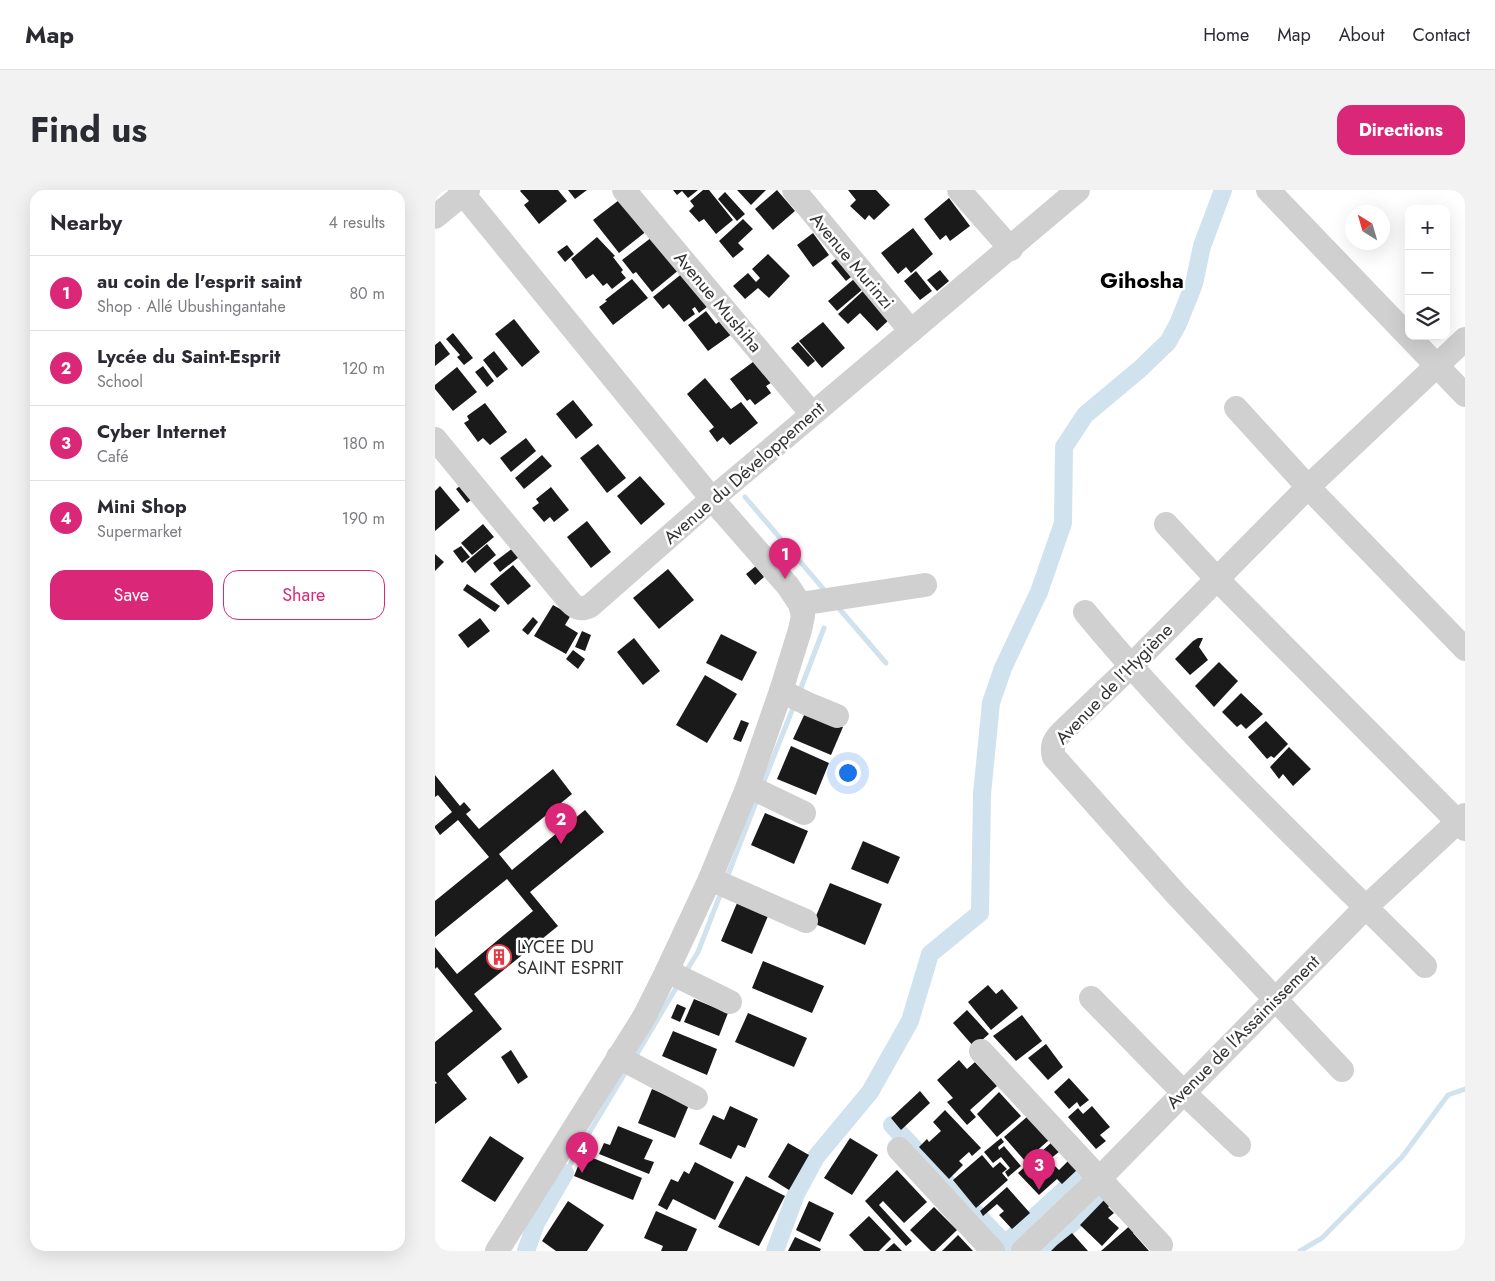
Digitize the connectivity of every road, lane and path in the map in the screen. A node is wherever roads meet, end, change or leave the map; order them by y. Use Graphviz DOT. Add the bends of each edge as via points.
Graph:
graph roads {
  1 [pos="624,190"];
  2 [pos="794,190"];
  3 [pos="959,190"];
  4 [pos="1078,190"];
  5 [pos="1269,190"];
  6 [pos="464,191"];
  7 [pos="435,217"];
  8 [pos="1011,249"];
  9 [pos="911,331"];
  10 [pos="1465,339"];
  11 [pos="1437,366"];
  12 [pos="1465,395"];
  13 [pos="1236,408"];
  14 [pos="812,414"];
  15 [pos="435,439"];
  16 [pos="1308,487"];
  17 [pos="712,498"];
  18 [pos="1166,524"];
  19 [pos="1217,579"];
  20 [pos="925,585"];
  21 [pos="800,604"];
  22 [pos="1085,612"];
  23 [pos="1465,648"];
  24 [pos="1130,667"];
  25 [pos="781,691"];
  26 [pos="837,716"];
  27 [pos="748,786"];
  28 [pos="804,813"];
  29 [pos="1463,822"];
  30 [pos="710,880"];
  31 [pos="1367,908"];
  32 [pos="805,921"];
  33 [pos="1425,966"];
  34 [pos="667,971"];
  35 [pos="1091,998"];
  36 [pos="1277,1000"];
  37 [pos="730,1002"];
  38 [pos="981,1050"];
  39 [pos="619,1057"];
  40 [pos="1342,1070"];
  41 [pos="1183,1092"];
  42 [pos="696,1098"];
  43 [pos="1239,1145"];
  44 [pos="899,1148"];
  45 [pos="1099,1179"];
  46 [pos="1161,1245"];
  47 [pos="497,1251"];
  48 [pos="993,1251"];
  49 [pos="1023,1251"];
  1 -- 14 [label="street, Avenue Mushiha"];
  2 -- 9 [label="street, Avenue Murinzi"];
  3 -- 8 [label="street"];
  4 -- 8 [label="street, Avenue du Développement"];
  5 -- 11 [label="street"];
  6 -- 7 [label="street"];
  6 -- 17 [label="street"];
  8 -- 9 [label="street, Avenue du Développement"];
  9 -- 14 [label="street, Avenue du Développement"];
  10 -- 11 [label="street, Avenue de l'Hygiène"];
  11 -- 12 [label="street"];
  11 -- 16 [label="street, Avenue de l'Hygiène"];
  13 -- 16 [label="street"];
  14 -- 17 [label="street, Avenue du Développement"];
  15 -- 17 [label="street, Avenue du Développement" via="569,602 583,609"];
  16 -- 19 [label="street, Avenue de l'Hygiène"];
  16 -- 23 [label="street"];
  17 -- 21 [label="street"];
  18 -- 19 [label="street"];
  19 -- 24 [label="street, Avenue de l'Hygiène"];
  19 -- 29 [label="street"];
  20 -- 21 [label="street"];
  21 -- 25 [label="street" via="803,616 801,630"];
  22 -- 24 [label="street"];
  24 -- 31 [label="street" via="1248,791"];
  24 -- 36 [label="street, Avenue de l'Hygiène" via="1055,740 1052,749 1055,756 1176,894"];
  25 -- 26 [label="street"];
  25 -- 27 [label="street"];
  27 -- 28 [label="street"];
  27 -- 30 [label="street"];
  29 -- 31 [label="street, Avenue de l'Assainissement"];
  30 -- 32 [label="street"];
  30 -- 34 [label="street"];
  31 -- 33 [label="street"];
  31 -- 36 [label="street, Avenue de l'Assainissement"];
  34 -- 37 [label="street"];
  34 -- 39 [label="street"];
  35 -- 41 [label="street"];
  36 -- 40 [label="street, Avenue de l'Hygiène"];
  36 -- 41 [label="street, Avenue de l'Assainissement"];
  38 -- 45 [label="street"];
  39 -- 42 [label="street"];
  39 -- 47 [label="street"];
  41 -- 43 [label="street"];
  41 -- 45 [label="street, Avenue de l'Assainissement"];
  44 -- 48 [label="street"];
  45 -- 46 [label="street"];
  45 -- 49 [label="street, Avenue de l'Assainissement"];
}
